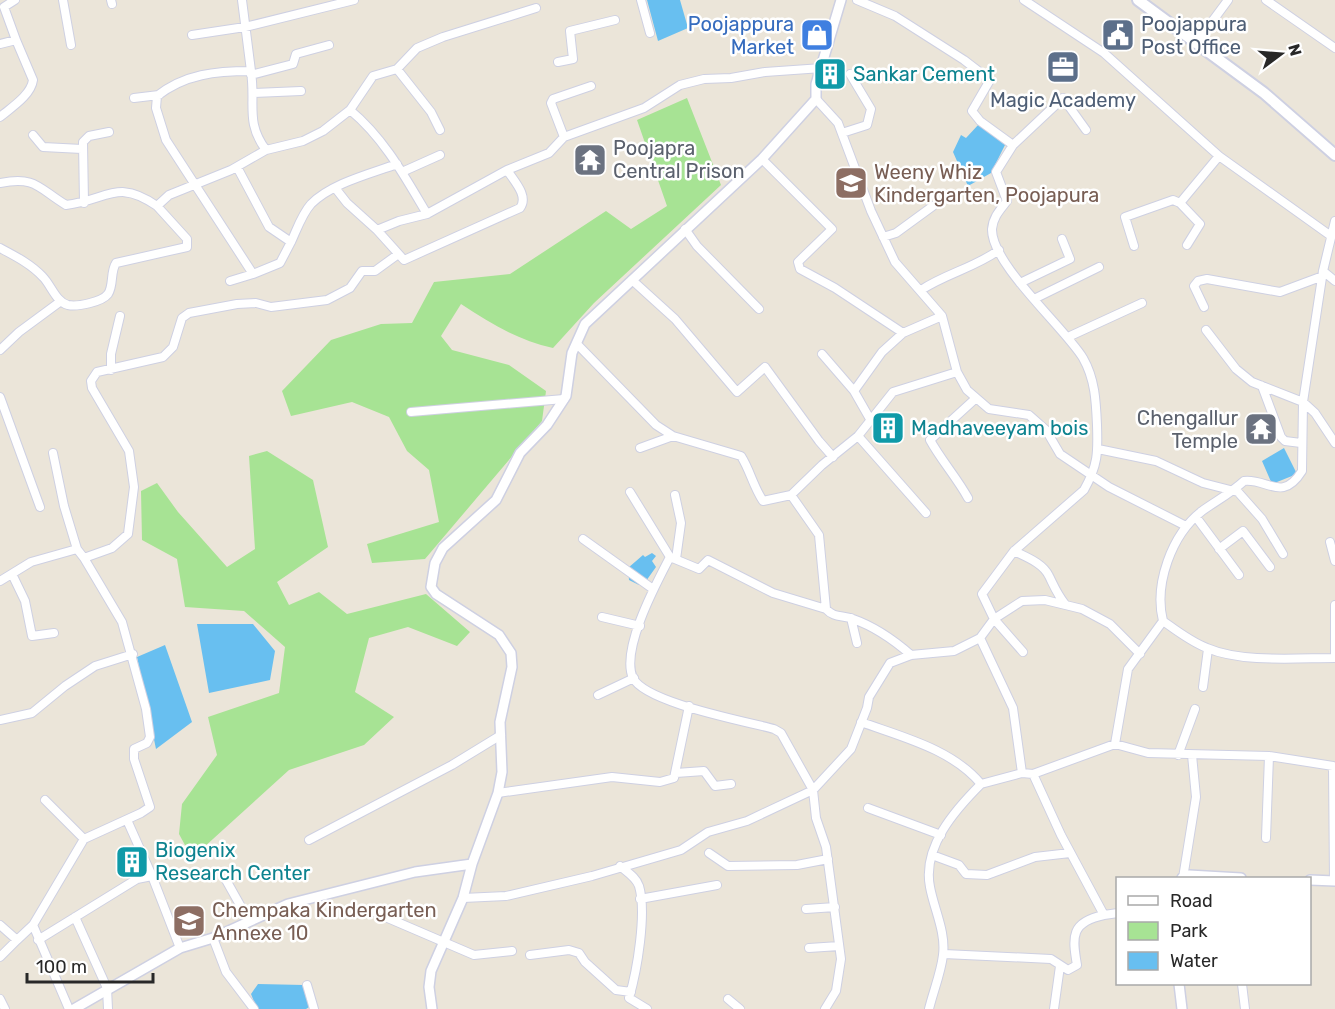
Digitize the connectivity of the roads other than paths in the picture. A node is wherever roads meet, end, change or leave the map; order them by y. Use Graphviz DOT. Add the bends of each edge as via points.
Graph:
graph roads {
  1 [pos="15,0"];
  2 [pos="63,0"];
  3 [pos="242,0"];
  4 [pos="354,0"];
  5 [pos="641,0"];
  6 [pos="841,0"];
  7 [pos="857,0"];
  8 [pos="1024,0"];
  9 [pos="1138,0"];
  10 [pos="1228,0"];
  11 [pos="1266,0"];
  12 [pos="536,8"];
  13 [pos="615,20"];
  14 [pos="245,27"];
  15 [pos="650,33"];
  16 [pos="192,35"];
  17 [pos="16,40"];
  18 [pos="1197,42"];
  19 [pos="0,44"];
  20 [pos="71,45"];
  21 [pos="329,45"];
  22 [pos="1335,48"];
  23 [pos="558,62"];
  24 [pos="822,68"];
  25 [pos="397,69"];
  26 [pos="251,73"];
  27 [pos="850,74"];
  28 [pos="591,86"];
  29 [pos="301,91"];
  30 [pos="253,93"];
  31 [pos="159,94"];
  32 [pos="134,98"];
  33 [pos="816,99"];
  34 [pos="350,110"];
  35 [pos="0,117"];
  36 [pos="440,130"];
  37 [pos="1086,130"];
  38 [pos="109,132"];
  39 [pos="842,133"];
  40 [pos="33,135"];
  41 [pos="564,137"];
  42 [pos="1013,144"];
  43 [pos="82,149"];
  44 [pos="266,150"];
  45 [pos="440,155"];
  46 [pos="1335,155"];
  47 [pos="1219,156"];
  48 [pos="762,159"];
  49 [pos="397,164"];
  50 [pos="237,167"];
  51 [pos="507,170"];
  52 [pos="402,172"];
  53 [pos="0,183"];
  54 [pos="195,185"];
  55 [pos="336,189"];
  56 [pos="84,203"];
  57 [pos="1180,203"];
  58 [pos="157,206"];
  59 [pos="933,206"];
  60 [pos="427,214"];
  61 [pos="1335,221"];
  62 [pos="685,229"];
  63 [pos="376,230"];
  64 [pos="1330,236"];
  65 [pos="883,237"];
  66 [pos="1062,239"];
  67 [pos="291,242"];
  68 [pos="1187,245"];
  69 [pos="1134,246"];
  70 [pos="0,248"];
  71 [pos="999,250"];
  72 [pos="397,255"];
  73 [pos="1099,267"];
  74 [pos="253,274"];
  75 [pos="1323,274"];
  76 [pos="632,280"];
  77 [pos="230,281"];
  78 [pos="1335,281"];
  79 [pos="1020,283"];
  80 [pos="921,290"];
  81 [pos="1034,299"];
  82 [pos="61,301"];
  83 [pos="1142,303"];
  84 [pos="1204,307"];
  85 [pos="759,309"];
  86 [pos="120,316"];
  87 [pos="942,316"];
  88 [pos="1206,330"];
  89 [pos="903,333"];
  90 [pos="1068,337"];
  91 [pos="577,344"];
  92 [pos="0,350"];
  93 [pos="822,354"];
  94 [pos="111,370"];
  95 [pos="957,372"];
  96 [pos="1262,386"];
  97 [pos="854,391"];
  98 [pos="0,397"];
  99 [pos="564,399"];
  100 [pos="975,399"];
  101 [pos="1303,402"];
  102 [pos="411,412"];
  103 [pos="870,419"];
  104 [pos="673,436"];
  105 [pos="858,436"];
  106 [pos="1301,443"];
  107 [pos="1335,443"];
  108 [pos="640,448"];
  109 [pos="1098,449"];
  110 [pos="53,453"];
  111 [pos="833,457"];
  112 [pos="1092,475"];
  113 [pos="1233,491"];
  114 [pos="630,492"];
  115 [pos="675,495"];
  116 [pos="790,495"];
  117 [pos="968,498"];
  118 [pos="40,507"];
  119 [pos="926,513"];
  120 [pos="1196,517"];
  121 [pos="1186,526"];
  122 [pos="583,539"];
  123 [pos="1330,542"];
  124 [pos="77,549"];
  125 [pos="1219,549"];
  126 [pos="1014,551"];
  127 [pos="1283,554"];
  128 [pos="84,558"];
  129 [pos="673,558"];
  130 [pos="1335,561"];
  131 [pos="1270,567"];
  132 [pos="12,574"];
  133 [pos="1239,575"];
  134 [pos="0,581"];
  135 [pos="653,589"];
  136 [pos="1065,604"];
  137 [pos="1335,605"];
  138 [pos="826,609"];
  139 [pos="602,617"];
  140 [pos="851,618"];
  141 [pos="994,619"];
  142 [pos="1163,621"];
  143 [pos="640,626"];
  144 [pos="54,633"];
  145 [pos="980,638"];
  146 [pos="857,644"];
  147 [pos="1208,649"];
  148 [pos="1023,652"];
  149 [pos="133,654"];
  150 [pos="1140,654"];
  151 [pos="911,655"];
  152 [pos="634,678"];
  153 [pos="1203,687"];
  154 [pos="598,695"];
  155 [pos="689,706"];
  156 [pos="1195,709"];
  157 [pos="0,720"];
  158 [pos="861,722"];
  159 [pos="501,735"];
  160 [pos="1115,744"];
  161 [pos="1192,755"];
  162 [pos="1178,756"];
  163 [pos="1269,756"];
  164 [pos="1334,764"];
  165 [pos="676,773"];
  166 [pos="1022,773"];
  167 [pos="1034,774"];
  168 [pos="731,784"];
  169 [pos="981,784"];
  170 [pos="813,790"];
  171 [pos="498,794"];
  172 [pos="45,800"];
  173 [pos="868,808"];
  174 [pos="127,820"];
  175 [pos="941,835"];
  176 [pos="1266,838"];
  177 [pos="84,839"];
  178 [pos="309,840"];
  179 [pos="709,853"];
  180 [pos="1070,853"];
  181 [pos="932,855"];
  182 [pos="828,859"];
  183 [pos="472,864"];
  184 [pos="620,866"];
  185 [pos="152,876"];
  186 [pos="1182,877"];
  187 [pos="1184,877"];
  188 [pos="1215,877"];
  189 [pos="226,880"];
  190 [pos="1311,880"];
  191 [pos="1334,881"];
  192 [pos="717,885"];
  193 [pos="464,898"];
  194 [pos="640,899"];
  195 [pos="835,907"];
  196 [pos="806,909"];
  197 [pos="376,913"];
  198 [pos="1116,913"];
  199 [pos="1104,915"];
  200 [pos="75,917"];
  201 [pos="249,921"];
  202 [pos="0,925"];
  203 [pos="33,925"];
  204 [pos="213,938"];
  205 [pos="17,940"];
  206 [pos="38,940"];
  207 [pos="443,942"];
  208 [pos="839,946"];
  209 [pos="180,948"];
  210 [pos="809,948"];
  211 [pos="512,951"];
  212 [pos="944,954"];
  213 [pos="530,955"];
  214 [pos="0,957"];
  215 [pos="1060,966"];
  216 [pos="307,985"];
  217 [pos="1179,985"];
  218 [pos="1242,985"];
  219 [pos="107,988"];
  220 [pos="630,996"];
  221 [pos="0,999"];
  222 [pos="728,999"];
  223 [pos="5,1009"];
  224 [pos="69,1009"];
  225 [pos="74,1009"];
  226 [pos="108,1009"];
  227 [pos="254,1009"];
  228 [pos="314,1009"];
  229 [pos="432,1009"];
  230 [pos="628,1009"];
  231 [pos="647,1009"];
  232 [pos="740,1009"];
  233 [pos="825,1009"];
  234 [pos="929,1009"];
  235 [pos="1054,1009"];
  236 [pos="1182,1009"];
  237 [pos="1245,1009"];
  1 -- 17 [label="street" via="4,7"];
  2 -- 20 [label="street"];
  3 -- 14 [label="street"];
  4 -- 14 [label="street"];
  5 -- 15 [label="street"];
  6 -- 24 [label="street"];
  7 -- 42 [label="street" via="895,16 984,74 990,80 972,111"];
  8 -- 47 [label="street" via="1104,53"];
  9 -- 18 [label="main road"];
  10 -- 18 [label="street"];
  11 -- 22 [label="street"];
  12 -- 25 [label="street" via="417,48"];
  13 -- 23 [label="street" via="570,31 573,59"];
  14 -- 16 [label="street"];
  14 -- 26 [label="street"];
  17 -- 19 [label="street"];
  17 -- 35 [label="street" via="32,73 32,87"];
  18 -- 46 [label="main road"];
  21 -- 26 [label="street" via="296,54 293,64 281,69"];
  24 -- 33 [label="street"];
  24 -- 41 [label="street" via="704,79 680,85 644,108"];
  25 -- 34 [label="street" via="373,76"];
  25 -- 36 [label="street" via="431,112"];
  26 -- 30 [label="street"];
  26 -- 31 [label="street" via="194,76"];
  27 -- 39 [label="street" via="871,109 867,125"];
  28 -- 41 [label="street" via="551,103"];
  29 -- 30 [label="street"];
  30 -- 44 [label="street" via="250,112 256,136"];
  31 -- 32 [label="street"];
  31 -- 54 [label="street" via="156,108 166,140"];
  33 -- 39 [label="street"];
  33 -- 48 [label="street"];
  34 -- 44 [label="street" via="303,141"];
  34 -- 49 [label="street" via="375,134"];
  37 -- 42 [label="street" via="1063,98"];
  38 -- 43 [label="street" via="89,136"];
  39 -- 65 [label="street"];
  40 -- 43 [label="street" via="43,147"];
  41 -- 51 [label="street" via="549,153"];
  42 -- 71 [label="street" via="996,172 1006,201 993,222"];
  43 -- 56 [label="street"];
  44 -- 50 [label="street"];
  45 -- 52 [label="street"];
  47 -- 57 [label="street"];
  47 -- 64 [label="street"];
  48 -- 62 [label="street"];
  48 -- 89 [label="street" via="832,229 802,256 798,262 800,269"];
  49 -- 52 [label="street"];
  49 -- 55 [label="street"];
  50 -- 54 [label="street"];
  50 -- 67 [label="street" via="269,227"];
  51 -- 60 [label="street"];
  51 -- 72 [label="street" via="523,195 520,208 404,260"];
  52 -- 60 [label="street"];
  53 -- 56 [label="street" via="18,179 37,183 66,205"];
  54 -- 58 [label="street" via="169,195"];
  54 -- 74 [label="street"];
  55 -- 63 [label="street"];
  55 -- 67 [label="street" via="312,203"];
  56 -- 58 [label="street" via="124,191 139,193"];
  57 -- 68 [label="street" via="1200,224"];
  57 -- 69 [label="street" via="1173,200 1125,217"];
  58 -- 82 [label="street" via="187,238 187,247 117,263 104,298 79,305"];
  59 -- 65 [label="street" via="896,233"];
  60 -- 63 [label="street"];
  61 -- 64 [label="street"];
  62 -- 76 [label="street"];
  62 -- 85 [label="street" via="696,246"];
  63 -- 72 [label="street"];
  64 -- 75 [label="street"];
  65 -- 80 [label="street" via="905,276"];
  66 -- 79 [label="street" via="1070,259"];
  67 -- 74 [label="street" via="280,263"];
  70 -- 82 [label="street" via="43,277"];
  71 -- 79 [label="street"];
  71 -- 80 [label="street" via="969,269 951,273"];
  72 -- 94 [label="street" via="375,271 362,271 350,288 327,300 271,307 237,304 189,313 182,318 173,347 163,357"];
  73 -- 81 [label="street"];
  74 -- 77 [label="street"];
  75 -- 78 [label="street"];
  75 -- 84 [label="street" via="1280,292 1207,279 1198,281 1194,286"];
  75 -- 101 [label="street"];
  76 -- 91 [label="street" via="585,324"];
  76 -- 111 [label="street" via="675,319 737,392 765,367"];
  79 -- 81 [label="street"];
  80 -- 87 [label="street"];
  81 -- 90 [label="street"];
  82 -- 92 [label="street"];
  83 -- 90 [label="street"];
  86 -- 94 [label="street"];
  87 -- 89 [label="street"];
  87 -- 95 [label="street"];
  88 -- 96 [label="street" via="1236,369"];
  89 -- 97 [label="street" via="882,352"];
  90 -- 109 [label="street" via="1093,379"];
  91 -- 99 [label="street"];
  91 -- 104 [label="street" via="656,425"];
  93 -- 97 [label="street"];
  94 -- 128 [label="street" via="97,372 90,383 129,451 134,487 128,534 121,543"];
  95 -- 100 [label="street"];
  95 -- 103 [label="street" via="893,392"];
  96 -- 101 [label="street"];
  96 -- 106 [label="street" via="1281,437"];
  97 -- 103 [label="street"];
  98 -- 118 [label="street"];
  99 -- 102 [label="street"];
  99 -- 159 [label="street" via="547,425 520,453 496,500 443,548 432,574 431,587 436,594 499,635 511,653"];
  100 -- 112 [label="street" via="989,409 1029,415 1046,430 1060,454"];
  100 -- 117 [label="street" via="930,440"];
  101 -- 106 [label="street"];
  101 -- 107 [label="street"];
  103 -- 105 [label="street"];
  104 -- 108 [label="street"];
  104 -- 116 [label="street" via="741,456 763,501"];
  105 -- 111 [label="street"];
  105 -- 119 [label="street"];
  106 -- 113 [label="street" via="1302,471 1297,480 1276,488 1244,481"];
  109 -- 112 [label="street"];
  109 -- 113 [label="street" via="1156,461 1203,483"];
  110 -- 124 [label="street"];
  111 -- 116 [label="street"];
  112 -- 121 [label="street"];
  112 -- 126 [label="street" via="1084,490"];
  113 -- 120 [label="street"];
  113 -- 127 [label="street" via="1262,519"];
  114 -- 129 [label="street"];
  115 -- 129 [label="street" via="681,523"];
  116 -- 138 [label="street" via="819,535"];
  120 -- 121 [label="street"];
  120 -- 125 [label="street"];
  121 -- 142 [label="street" via="1171,554 1162,586"];
  122 -- 135 [label="street"];
  123 -- 130 [label="street"];
  124 -- 128 [label="street"];
  124 -- 132 [label="street" via="31,562"];
  125 -- 131 [label="street" via="1243,531"];
  125 -- 133 [label="street"];
  126 -- 136 [label="street" via="1039,565"];
  126 -- 141 [label="street" via="982,594"];
  128 -- 149 [label="street" via="122,622"];
  129 -- 135 [label="street"];
  129 -- 138 [label="street" via="699,569 708,560 773,593"];
  132 -- 134 [label="street"];
  132 -- 144 [label="street" via="25,601 32,636"];
  135 -- 143 [label="street"];
  136 -- 141 [label="street" via="1033,598 1014,604"];
  136 -- 150 [label="street" via="1110,624"];
  137 -- 147 [label="street" via="1335,658 1245,656"];
  138 -- 140 [label="street" via="831,615"];
  139 -- 143 [label="street"];
  140 -- 146 [label="street"];
  140 -- 151 [label="street"];
  141 -- 145 [label="street"];
  141 -- 148 [label="street"];
  142 -- 147 [label="street"];
  142 -- 150 [label="street"];
  143 -- 152 [label="street" via="630,667"];
  145 -- 151 [label="street" via="954,651"];
  145 -- 166 [label="street" via="1013,708"];
  147 -- 153 [label="street"];
  149 -- 157 [label="street" via="95,666 32,713"];
  149 -- 174 [label="street" via="150,737 134,749 134,759 150,804 147,810"];
  150 -- 160 [label="street" via="1128,669"];
  151 -- 158 [label="street" via="890,663 869,697"];
  152 -- 154 [label="street"];
  152 -- 155 [label="street" via="651,694"];
  155 -- 165 [label="street"];
  155 -- 170 [label="street" via="781,733"];
  156 -- 162 [label="street"];
  158 -- 169 [label="street" via="944,755 969,770"];
  158 -- 170 [label="street" via="851,749"];
  159 -- 171 [label="street"];
  159 -- 178 [label="street"];
  160 -- 162 [label="street"];
  160 -- 167 [label="street"];
  161 -- 162 [label="street"];
  161 -- 163 [label="street"];
  161 -- 186 [label="street" via="1196,797"];
  163 -- 164 [label="street"];
  163 -- 176 [label="street"];
  164 -- 191 [label="street"];
  165 -- 168 [label="street" via="704,771 715,786"];
  165 -- 171 [label="street" via="674,778 660,782 612,777"];
  166 -- 167 [label="street"];
  166 -- 169 [label="street"];
  167 -- 180 [label="street"];
  169 -- 175 [label="street"];
  170 -- 182 [label="street" via="816,818"];
  170 -- 184 [label="street" via="747,821 708,832 681,850"];
  171 -- 183 [label="street"];
  172 -- 177 [label="street"];
  173 -- 175 [label="street"];
  174 -- 177 [label="street"];
  174 -- 185 [label="street"];
  175 -- 181 [label="street"];
  177 -- 203 [label="street"];
  179 -- 182 [label="street" via="728,866 797,865"];
  180 -- 181 [label="street" via="1035,856 987,875 966,874 959,865"];
  180 -- 199 [label="street"];
  181 -- 212 [label="street" via="928,865 930,888"];
  182 -- 195 [label="street"];
  183 -- 193 [label="street"];
  183 -- 201 [label="street" via="415,872 300,901"];
  184 -- 193 [label="street" via="506,896"];
  184 -- 194 [label="street" via="634,877"];
  185 -- 200 [label="street" via="137,879"];
  185 -- 209 [label="street"];
  187 -- 188 [label="street"];
  189 -- 201 [label="street"];
  190 -- 191 [label="street"];
  192 -- 194 [label="street"];
  193 -- 207 [label="street"];
  194 -- 220 [label="street"];
  195 -- 196 [label="street"];
  195 -- 208 [label="street"];
  197 -- 207 [label="street"];
  198 -- 199 [label="street"];
  199 -- 215 [label="street" via="1086,920 1075,934 1077,965 1068,970"];
  200 -- 206 [label="street"];
  200 -- 219 [label="street"];
  201 -- 204 [label="street"];
  202 -- 205 [label="street"];
  203 -- 205 [label="street"];
  203 -- 206 [label="street"];
  204 -- 209 [label="street"];
  204 -- 227 [label="street" via="226,972"];
  205 -- 214 [label="street"];
  206 -- 224 [label="street"];
  207 -- 211 [label="street" via="474,955"];
  207 -- 229 [label="street" via="431,971"];
  208 -- 210 [label="street"];
  208 -- 233 [label="street" via="836,991"];
  209 -- 219 [label="street"];
  212 -- 215 [label="street" via="1051,959"];
  212 -- 234 [label="street"];
  213 -- 220 [label="street" via="569,950 579,953 616,990"];
  215 -- 235 [label="street"];
  216 -- 228 [label="street"];
  217 -- 236 [label="street"];
  218 -- 237 [label="street"];
  219 -- 225 [label="street"];
  219 -- 226 [label="street"];
  220 -- 230 [label="street"];
  220 -- 231 [label="street"];
  221 -- 223 [label="street"];
  222 -- 232 [label="street"];
}
